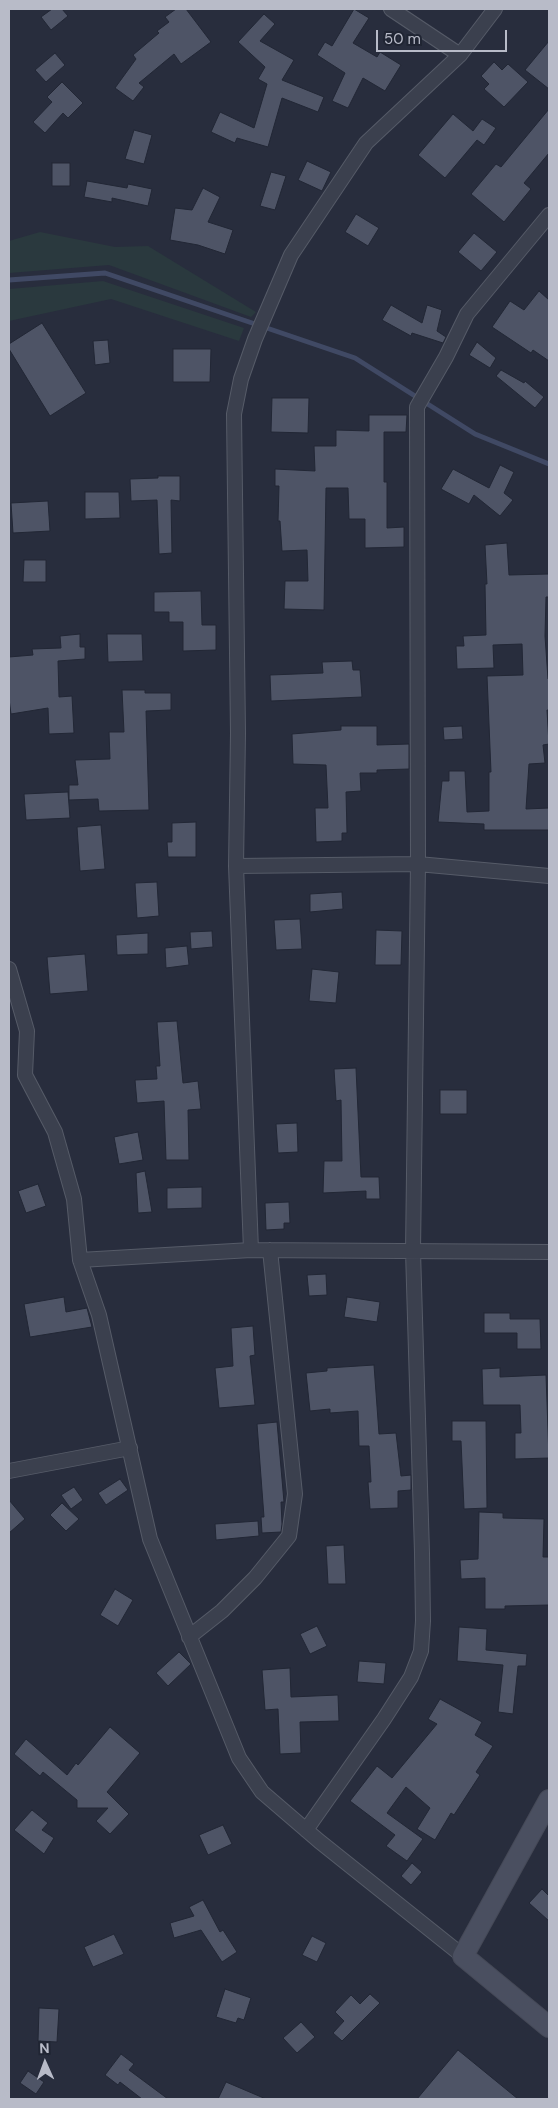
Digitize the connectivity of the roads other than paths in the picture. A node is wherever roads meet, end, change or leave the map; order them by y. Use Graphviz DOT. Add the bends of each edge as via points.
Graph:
graph roads {
  1 [pos="391,9"];
  2 [pos="495,9"];
  3 [pos="460,55"];
  4 [pos="549,215"];
  5 [pos="418,864"];
  6 [pos="236,866"];
  7 [pos="549,876"];
  8 [pos="9,969"];
  9 [pos="251,1250"];
  10 [pos="270,1250"];
  11 [pos="413,1251"];
  12 [pos="549,1252"];
  13 [pos="80,1260"];
  14 [pos="130,1448"];
  15 [pos="9,1471"];
  16 [pos="189,1637"];
  17 [pos="549,1800"];
  18 [pos="306,1830"];
  19 [pos="462,1956"];
  20 [pos="549,2027"];
  1 -- 3 [label="street"];
  2 -- 3 [label="street"];
  3 -- 6 [label="street" via="366,143 291,255 254,338 241,379 233,439 238,733"];
  4 -- 5 [label="street" via="467,314 417,407"];
  5 -- 6 [label="street"];
  5 -- 7 [label="street"];
  5 -- 11 [label="street"];
  6 -- 9 [label="street"];
  8 -- 13 [label="street" via="27,1031 26,1075 55,1132 74,1199"];
  9 -- 10 [label="street"];
  9 -- 13 [label="street"];
  10 -- 11 [label="street"];
  10 -- 16 [label="street" via="295,1494 289,1536 255,1578 222,1611"];
  11 -- 12 [label="street"];
  11 -- 18 [label="street" via="422,1554 421,1651 411,1676 389,1712"];
  13 -- 14 [label="street" via="99,1315"];
  14 -- 15 [label="street"];
  14 -- 16 [label="street" via="150,1538"];
  16 -- 18 [label="street" via="239,1758 262,1792"];
  17 -- 19 [label="street"];
  18 -- 19 [label="street"];
  19 -- 20 [label="street"];
}
